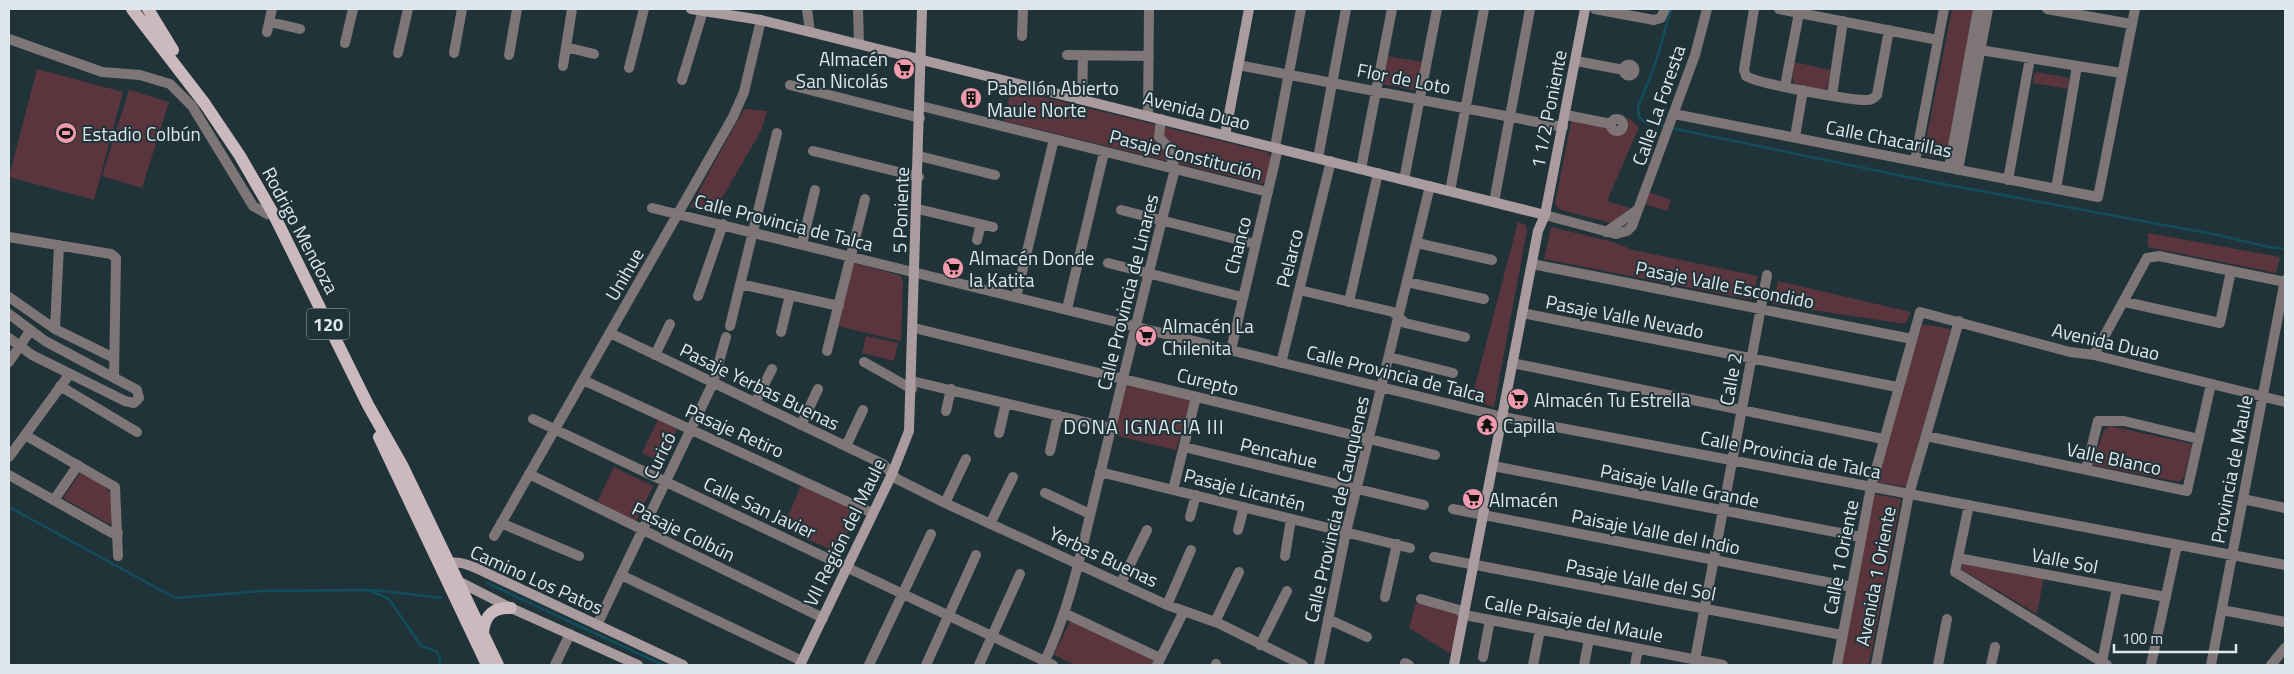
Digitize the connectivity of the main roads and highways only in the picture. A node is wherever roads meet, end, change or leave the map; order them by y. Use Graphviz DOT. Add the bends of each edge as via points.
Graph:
graph roads {
  1 [pos="132,9"];
  2 [pos="148,9"];
  3 [pos="205,104"];
  4 [pos="446,566"];
  5 [pos="511,608"];
  6 [pos="483,632"];
  7 [pos="487,665"];
  8 [pos="498,665"];
  1 -- 3 [label="main road, Rodrigo Mendoza / 120"];
  2 -- 3 [label="main road, Rodrigo Mendoza / 120"];
  3 -- 4 [label="main road, Rodrigo Mendoza / 120" via="274,215 368,405 403,467"];
  4 -- 6 [label="main road, Rodrigo Mendoza / 120" via="460,582"];
  4 -- 7 [label="main road, Rodrigo Mendoza / 120"];
  5 -- 6 [label="main road" via="499,608 490,613"];
  6 -- 8 [label="main road, Rodrigo Mendoza / 120"];
}
